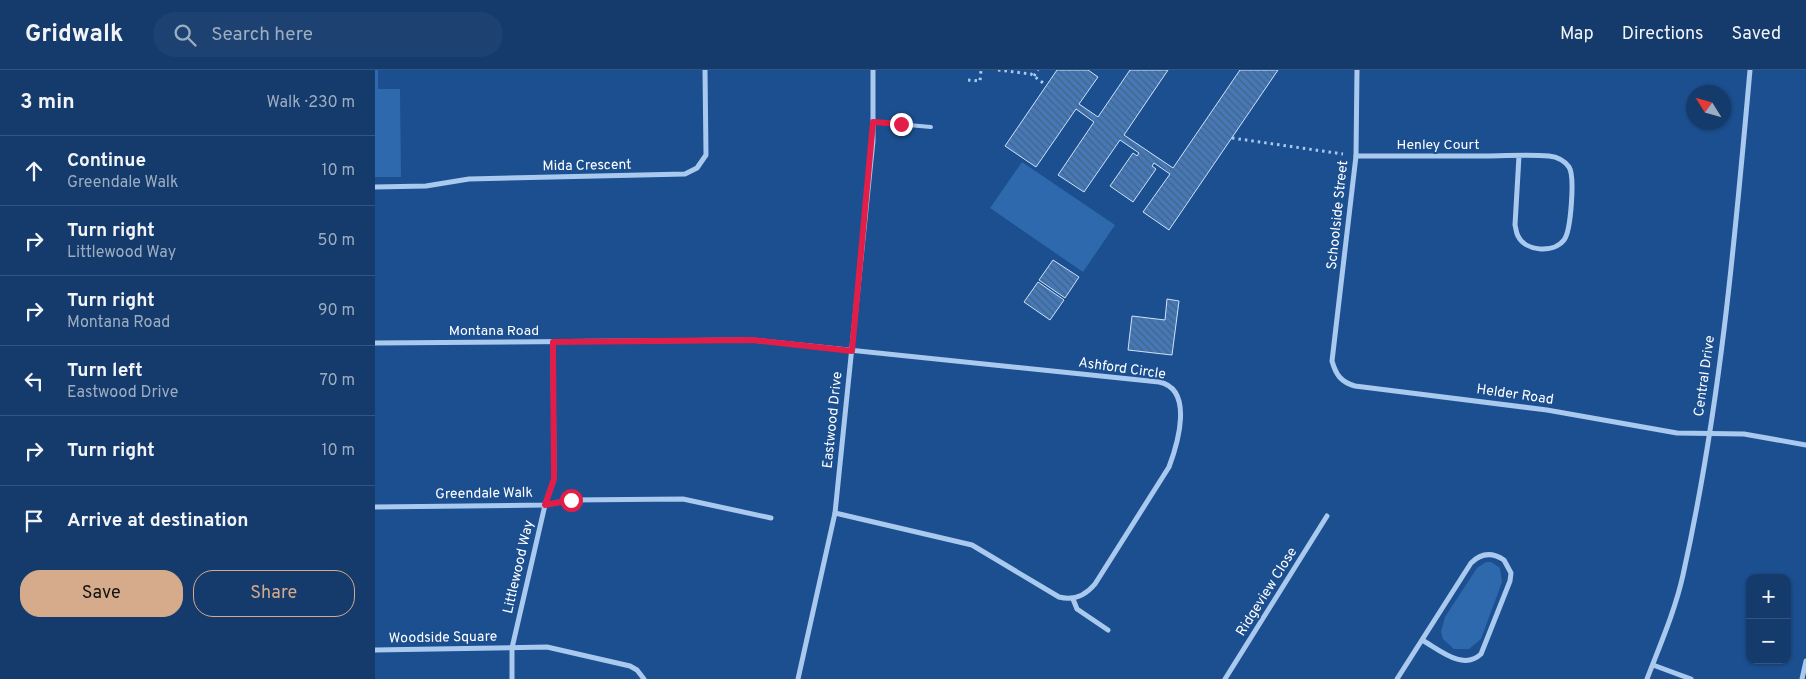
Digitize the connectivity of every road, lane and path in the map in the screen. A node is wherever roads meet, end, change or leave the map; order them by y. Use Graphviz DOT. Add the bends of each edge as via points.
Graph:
graph roads {
  1 [pos="705,70"];
  2 [pos="873,70"];
  3 [pos="981,70"];
  4 [pos="998,70"];
  5 [pos="1038,70"];
  6 [pos="1357,70"];
  7 [pos="1750,70"];
  8 [pos="1033,76"];
  9 [pos="967,80"];
  10 [pos="1046,85"];
  11 [pos="873,122"];
  12 [pos="931,127"];
  13 [pos="1232,138"];
  14 [pos="1356,156"];
  15 [pos="1519,156"];
  16 [pos="375,186"];
  17 [pos="553,342"];
  18 [pos="375,343"];
  19 [pos="852,351"];
  20 [pos="1332,361"];
  21 [pos="1708,434"];
  22 [pos="1806,445"];
  23 [pos="545,505"];
  24 [pos="375,506"];
  25 [pos="835,513"];
  26 [pos="1327,516"];
  27 [pos="771,518"];
  28 [pos="1073,599"];
  29 [pos="1107,630"];
  30 [pos="1422,640"];
  31 [pos="512,648"];
  32 [pos="375,650"];
  33 [pos="1806,661"];
  34 [pos="1653,665"];
  35 [pos="512,679"];
  36 [pos="644,679"];
  37 [pos="798,679"];
  38 [pos="1225,679"];
  39 [pos="1397,679"];
  40 [pos="1647,679"];
  41 [pos="1691,679"];
  42 [pos="1802,679"];
  1 -- 16 [label="street, Mida Crescent" via="705,155 697,168 685,174 469,179 426,186"];
  2 -- 11 [label="street, Eastwood Drive"];
  3 -- 9 [label="path" via="980,81"];
  4 -- 8 [label="path"];
  5 -- 8 [label="path"];
  6 -- 14 [label="street, Schoolside Street"];
  7 -- 21 [label="street, Central Drive" via="1731,273"];
  8 -- 10 [label="path"];
  11 -- 12 [label="lane"];
  11 -- 19 [label="street, Eastwood Drive"];
  13 -- 14 [label="path"];
  14 -- 15 [label="street, Henley Court"];
  14 -- 20 [label="street, Schoolside Street"];
  15 -- 15 [label="street, Henley Court" via="1551,156 1562,159 1570,168 1568,229 1564,240 1555,247 1535,248 1524,244 1517,236"];
  17 -- 18 [label="street, Montana Road"];
  17 -- 19 [label="street, Montana Road" via="752,340"];
  17 -- 23 [label="street, Littlewood Way" via="554,479"];
  19 -- 25 [label="street, Eastwood Drive"];
  19 -- 28 [label="street, Ashford Circle" via="1159,382 1172,388 1181,408 1169,467 1095,584"];
  20 -- 21 [label="street, Helder Road" via="1341,379 1355,386"];
  21 -- 22 [label="street, Helder Road" via="1744,434"];
  21 -- 34 [label="street, Central Drive" via="1683,576"];
  23 -- 24 [label="street, Greendale Walk"];
  23 -- 27 [label="street, Greendale Walk" via="571,500 683,499"];
  23 -- 31 [label="street, Littlewood Way"];
  25 -- 28 [label="street" via="972,545 1059,598"];
  25 -- 37 [label="street, Eastwood Drive"];
  26 -- 38 [label="street, Ridgeview Close"];
  28 -- 29 [label="street" via="1077,609"];
  30 -- 30 [label="street" via="1476,558 1490,554 1504,560 1511,573 1510,581 1481,654 1472,661 1461,661"];
  30 -- 39 [label="street"];
  31 -- 32 [label="street, Woodside Square"];
  31 -- 35 [label="street, Littlewood Way"];
  31 -- 36 [label="street, Woodside Square" via="547,647 631,666"];
  33 -- 42 [label="street"];
  34 -- 40 [label="street, Central Drive"];
  34 -- 41 [label="street"];
}
